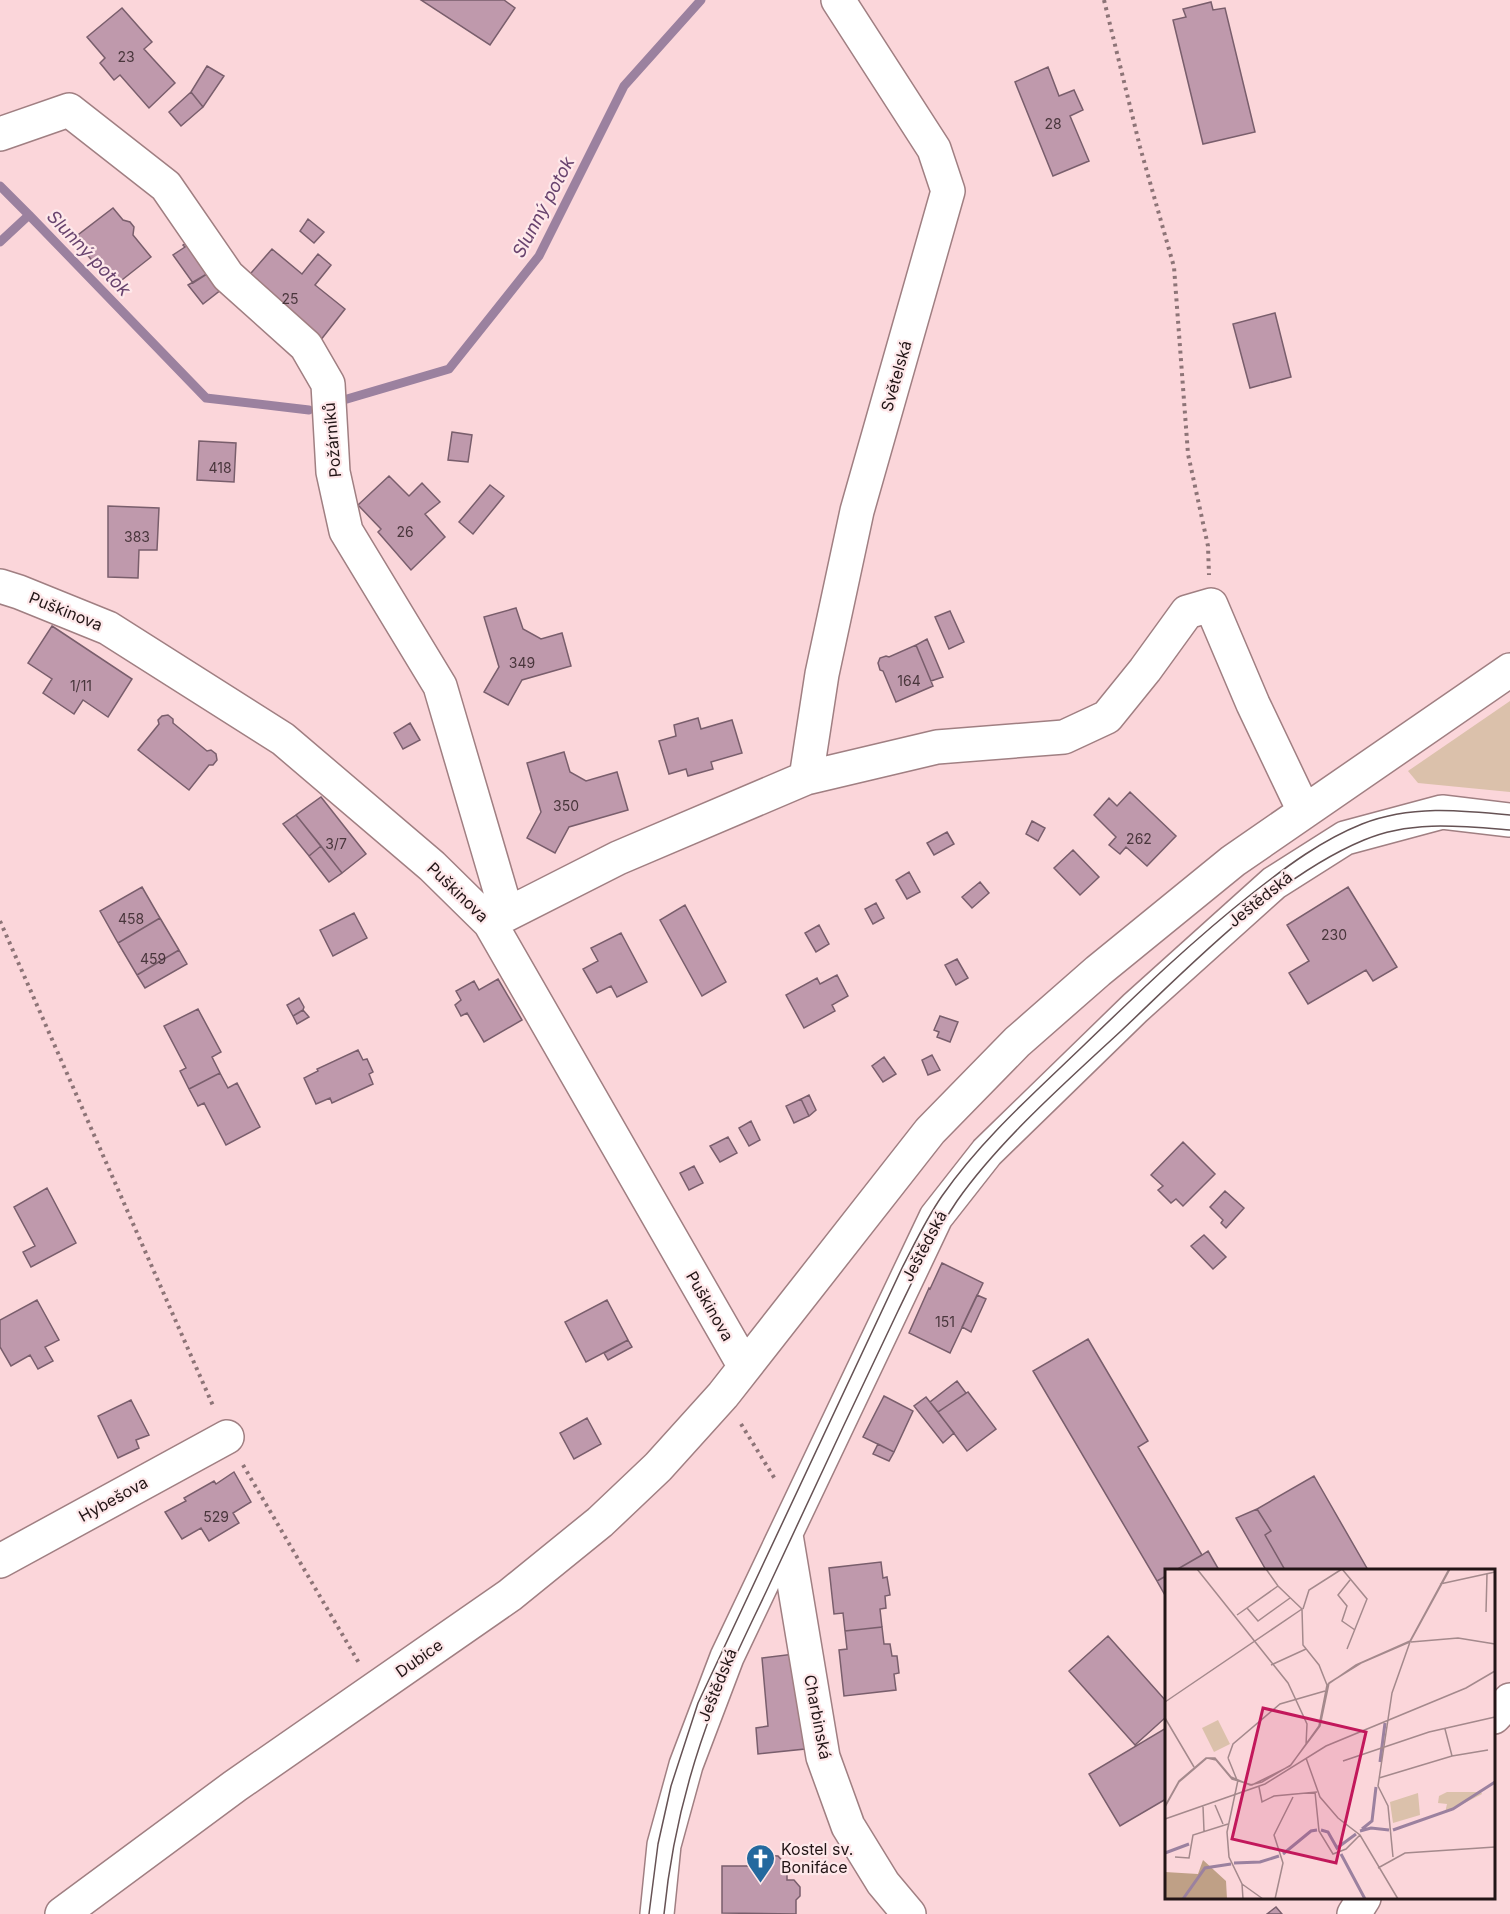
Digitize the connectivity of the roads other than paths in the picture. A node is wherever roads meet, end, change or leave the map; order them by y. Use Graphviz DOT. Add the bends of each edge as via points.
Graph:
graph roads {
  1 [pos="838,0"];
  2 [pos="0,134"];
  3 [pos="0,586"];
  4 [pos="1510,670"];
  5 [pos="806,778"];
  6 [pos="1304,811"];
  7 [pos="1510,820"];
  8 [pos="499,919"];
  9 [pos="745,1367"];
  10 [pos="226,1437"];
  11 [pos="786,1535"];
  12 [pos="0,1561"];
  13 [pos="1510,1700"];
  14 [pos="1495,1716"];
  15 [pos="1363,1899"];
  16 [pos="62,1914"];
  17 [pos="657,1914"];
  18 [pos="909,1914"];
  19 [pos="1354,1914"];
  1 -- 5 [label="street, Světelská" via="934,149 948,191 857,511 822,674"];
  2 -- 8 [label="street, Požárníků" via="69,110 166,186 228,276 306,346 328,384 333,472 346,531 440,686"];
  3 -- 8 [label="street, Puškinova" via="108,627 283,739"];
  4 -- 6 [label="street"];
  5 -- 6 [label="street" via="937,747 1064,737 1107,717 1187,612 1211,605"];
  5 -- 8 [label="street" via="618,858"];
  6 -- 9 [label="street" via="1224,869 1017,1042 930,1131"];
  7 -- 11 [label="street, Ještědská" via="1442,812 1345,838 1274,883 1135,1008 987,1152 936,1217"];
  8 -- 9 [label="street, Puškinova"];
  9 -- 16 [label="street, Dubice" via="658,1467 600,1522 510,1595 235,1786"];
  10 -- 12 [label="street, Hybešova"];
  11 -- 17 [label="street, Ještědská" via="727,1657 686,1765 664,1845"];
  11 -- 18 [label="street, Charbinská" via="823,1757 848,1826 883,1883"];
  13 -- 14 [label="street"];
  15 -- 19 [label="street"];
}
